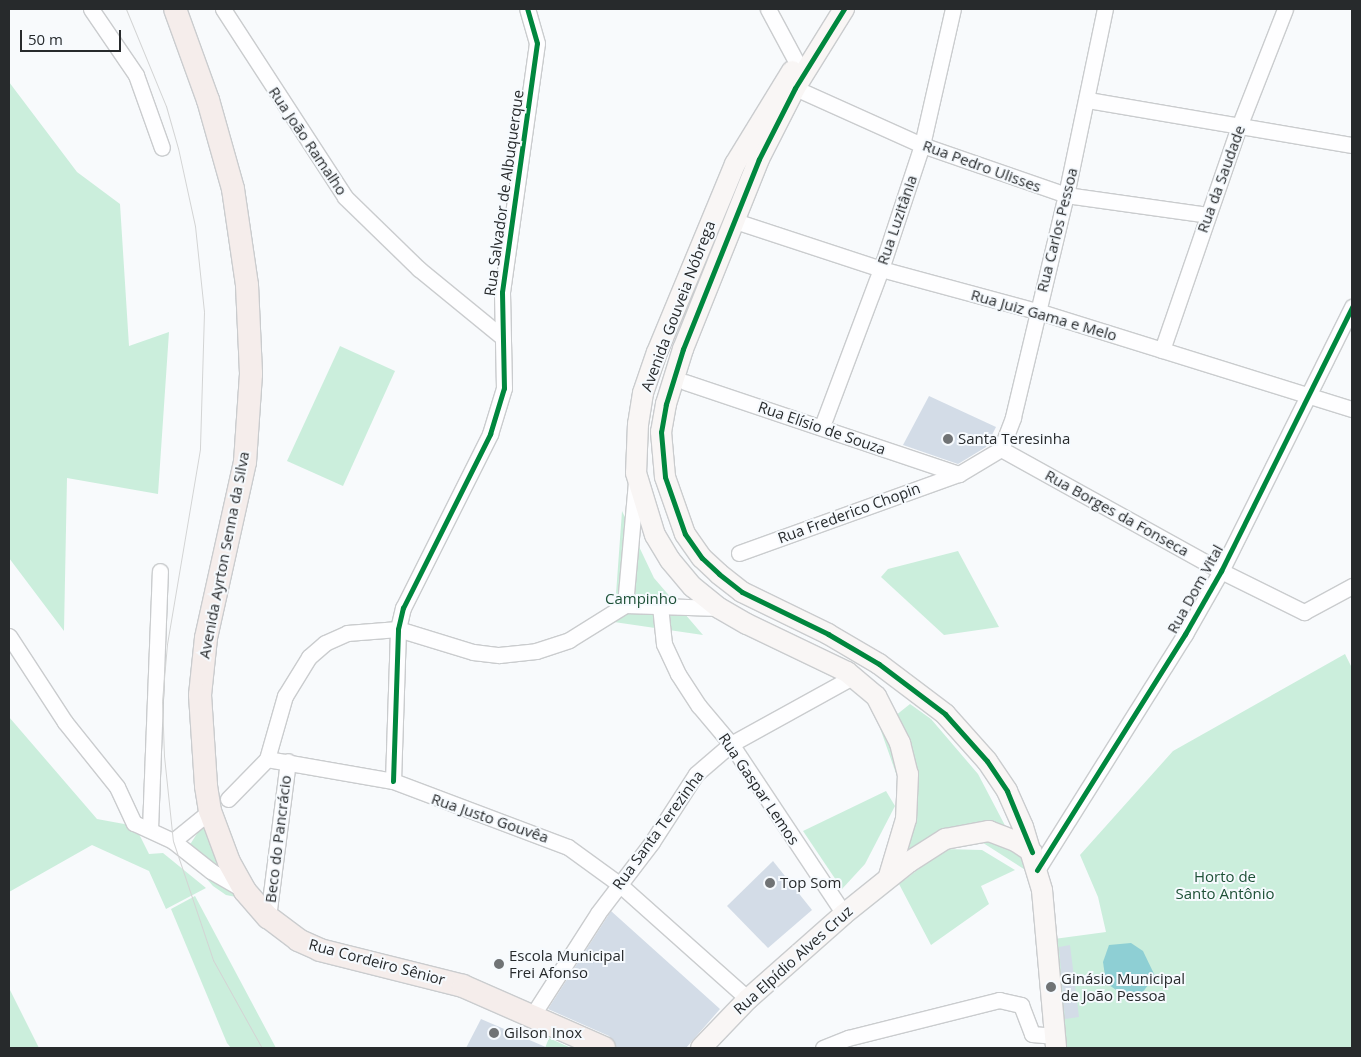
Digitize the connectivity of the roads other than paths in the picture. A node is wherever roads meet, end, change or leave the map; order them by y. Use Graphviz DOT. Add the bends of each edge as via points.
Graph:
graph roads {
  1 [pos="90,9"];
  2 [pos="175,9"];
  3 [pos="224,9"];
  4 [pos="527,9"];
  5 [pos="768,9"];
  6 [pos="843,9"];
  7 [pos="953,9"];
  8 [pos="1105,9"];
  9 [pos="1285,9"];
  10 [pos="797,63"];
  11 [pos="796,88"];
  12 [pos="1088,100"];
  13 [pos="1240,124"];
  14 [pos="922,145"];
  15 [pos="1352,145"];
  16 [pos="162,148"];
  17 [pos="1066,195"];
  18 [pos="1208,215"];
  19 [pos="735,221"];
  20 [pos="881,269"];
  21 [pos="1352,308"];
  22 [pos="1037,311"];
  23 [pos="502,337"];
  24 [pos="1162,350"];
  25 [pos="685,382"];
  26 [pos="1308,396"];
  27 [pos="1352,409"];
  28 [pos="822,426"];
  29 [pos="1001,449"];
  30 [pos="636,473"];
  31 [pos="959,474"];
  32 [pos="739,553"];
  33 [pos="160,571"];
  34 [pos="1221,571"];
  35 [pos="1352,586"];
  36 [pos="625,605"];
  37 [pos="660,606"];
  38 [pos="719,608"];
  39 [pos="398,629"];
  40 [pos="9,636"];
  41 [pos="854,676"];
  42 [pos="731,744"];
  43 [pos="267,758"];
  44 [pos="288,761"];
  45 [pos="393,781"];
  46 [pos="219,805"];
  47 [pos="143,827"];
  48 [pos="173,841"];
  49 [pos="1035,861"];
  50 [pos="890,876"];
  51 [pos="619,884"];
  52 [pos="246,891"];
  53 [pos="844,914"];
  54 [pos="268,917"];
  55 [pos="748,999"];
  56 [pos="532,1016"];
  57 [pos="1055,1042"];
  58 [pos="604,1048"];
  59 [pos="701,1048"];
  60 [pos="823,1048"];
  1 -- 16 [label="street" via="136,75"];
  2 -- 46 [label="main road, Avenida Ayrton Senna da Silva" via="208,100 232,189 247,285 251,374 245,462 202,663 201,740"];
  3 -- 23 [label="street, Rua João Ramalho" via="345,197 412,263"];
  4 -- 23 [label="street, Rua Salvador de Albuquerque" via="537,43 502,292"];
  5 -- 10 [label="street"];
  6 -- 10 [label="street, Avenida Gouveia Nóbrega"];
  6 -- 11 [label="street, Avenida Gouveia Nóbrega"];
  7 -- 14 [label="street, Rua Luzitânia"];
  8 -- 12 [label="street, Rua Carlos Pessoa"];
  9 -- 13 [label="street, Rua da Saudade"];
  10 -- 30 [label="street, Avenida Gouveia Nóbrega" via="735,164 657,352 645,385 638,424"];
  11 -- 14 [label="street, Rua Pedro Ulisses"];
  11 -- 19 [label="street, Avenida Gouveia Nóbrega" via="756,165"];
  12 -- 13 [label="street"];
  12 -- 17 [label="street, Rua Carlos Pessoa"];
  13 -- 15 [label="street"];
  13 -- 18 [label="street, Rua da Saudade"];
  14 -- 17 [label="street, Rua Pedro Ulisses"];
  14 -- 20 [label="street, Rua Luzitânia"];
  17 -- 18 [label="street, Rua Pedro Ulisses"];
  17 -- 22 [label="street, Rua Carlos Pessoa"];
  18 -- 24 [label="street, Rua da Saudade"];
  19 -- 20 [label="street, Rua Juiz Gama e Melo"];
  19 -- 49 [label="street, Avenida Gouveia Nóbrega" via="677,366 661,432 665,477 685,534 702,558 742,592 879,664 945,714 986,761 1007,792"];
  20 -- 22 [label="street, Rua Juiz Gama e Melo"];
  20 -- 28 [label="street, Rua Luzitânia"];
  21 -- 26 [label="street, Rua Dom Vital"];
  22 -- 24 [label="street, Rua Juiz Gama e Melo"];
  22 -- 29 [label="street, Rua Carlos Pessoa" via="1013,417"];
  23 -- 39 [label="street, Rua Salvador de Albuquerque" via="504,388 499,411 411,588"];
  24 -- 26 [label="street, Rua Juiz Gama e Melo"];
  25 -- 28 [label="street, Rua Elísio de Souza"];
  26 -- 27 [label="street, Rua Juiz Gama e Melo"];
  26 -- 34 [label="street, Rua Dom Vital"];
  28 -- 31 [label="street, Rua Elísio de Souza"];
  29 -- 31 [label="street"];
  29 -- 34 [label="street, Rua Borges da Fonseca"];
  30 -- 36 [label="street"];
  30 -- 38 [label="street, Avenida Gouveia Nóbrega" via="655,535 670,560 693,587"];
  31 -- 32 [label="street, Rua Frederico Chopin"];
  33 -- 47 [label="street"];
  34 -- 35 [label="street, Rua Borges da Fonseca" via="1304,612"];
  34 -- 49 [label="street, Rua Dom Vital" via="1185,634"];
  36 -- 37 [label="street"];
  36 -- 39 [label="street" via="569,640 536,652 499,655 473,652"];
  37 -- 38 [label="street"];
  37 -- 42 [label="street, Rua Gaspar Lemos" via="664,644 678,674 699,706"];
  38 -- 41 [label="street, Avenida Gouveia Nóbrega"];
  39 -- 43 [label="street" via="347,633 325,643 309,657 285,696"];
  39 -- 45 [label="street, Rua Salvador de Albuquerque"];
  40 -- 47 [label="street" via="65,722 117,787 127,813"];
  41 -- 42 [label="street, Rua Santa Terezinha"];
  41 -- 50 [label="street, Avenida Gouveia Nóbrega" via="876,696 890,719 908,774 906,819"];
  42 -- 51 [label="street, Rua Santa Terezinha" via="696,774 652,842"];
  42 -- 53 [label="street, Rua Gaspar Lemos"];
  43 -- 44 [label="street, Rua Justo Gouvêa"];
  43 -- 46 [label="street"];
  44 -- 45 [label="street, Rua Justo Gouvêa"];
  44 -- 54 [label="street, Beco do Pancrácio"];
  45 -- 51 [label="street, Rua Justo Gouvêa" via="458,808 544,835 575,851"];
  46 -- 48 [label="street"];
  46 -- 52 [label="main road, Rua Cordeiro Sênior" via="228,862"];
  47 -- 48 [label="street"];
  48 -- 52 [label="street" via="211,871"];
  49 -- 50 [label="street" via="1002,834 972,832 945,839"];
  49 -- 57 [label="street, Avenida Gouveia Nóbrega" via="1044,908"];
  50 -- 53 [label="street, Rua Elpídio Alves Cruz"];
  51 -- 55 [label="street, Rua Justo Gouvêa"];
  51 -- 56 [label="street, Rua Santa Terezinha"];
  52 -- 54 [label="main road, Rua Cordeiro Sênior"];
  53 -- 55 [label="street, Rua Elpídio Alves Cruz"];
  54 -- 56 [label="main road, Rua Cordeiro Sênior" via="284,932 320,950 436,977"];
  55 -- 59 [label="street, Rua Elpídio Alves Cruz"];
  56 -- 58 [label="main road, Rua Cordeiro Sênior"];
  57 -- 60 [label="street" via="1032,1034 1021,1005 999,1000 848,1038"];
}
